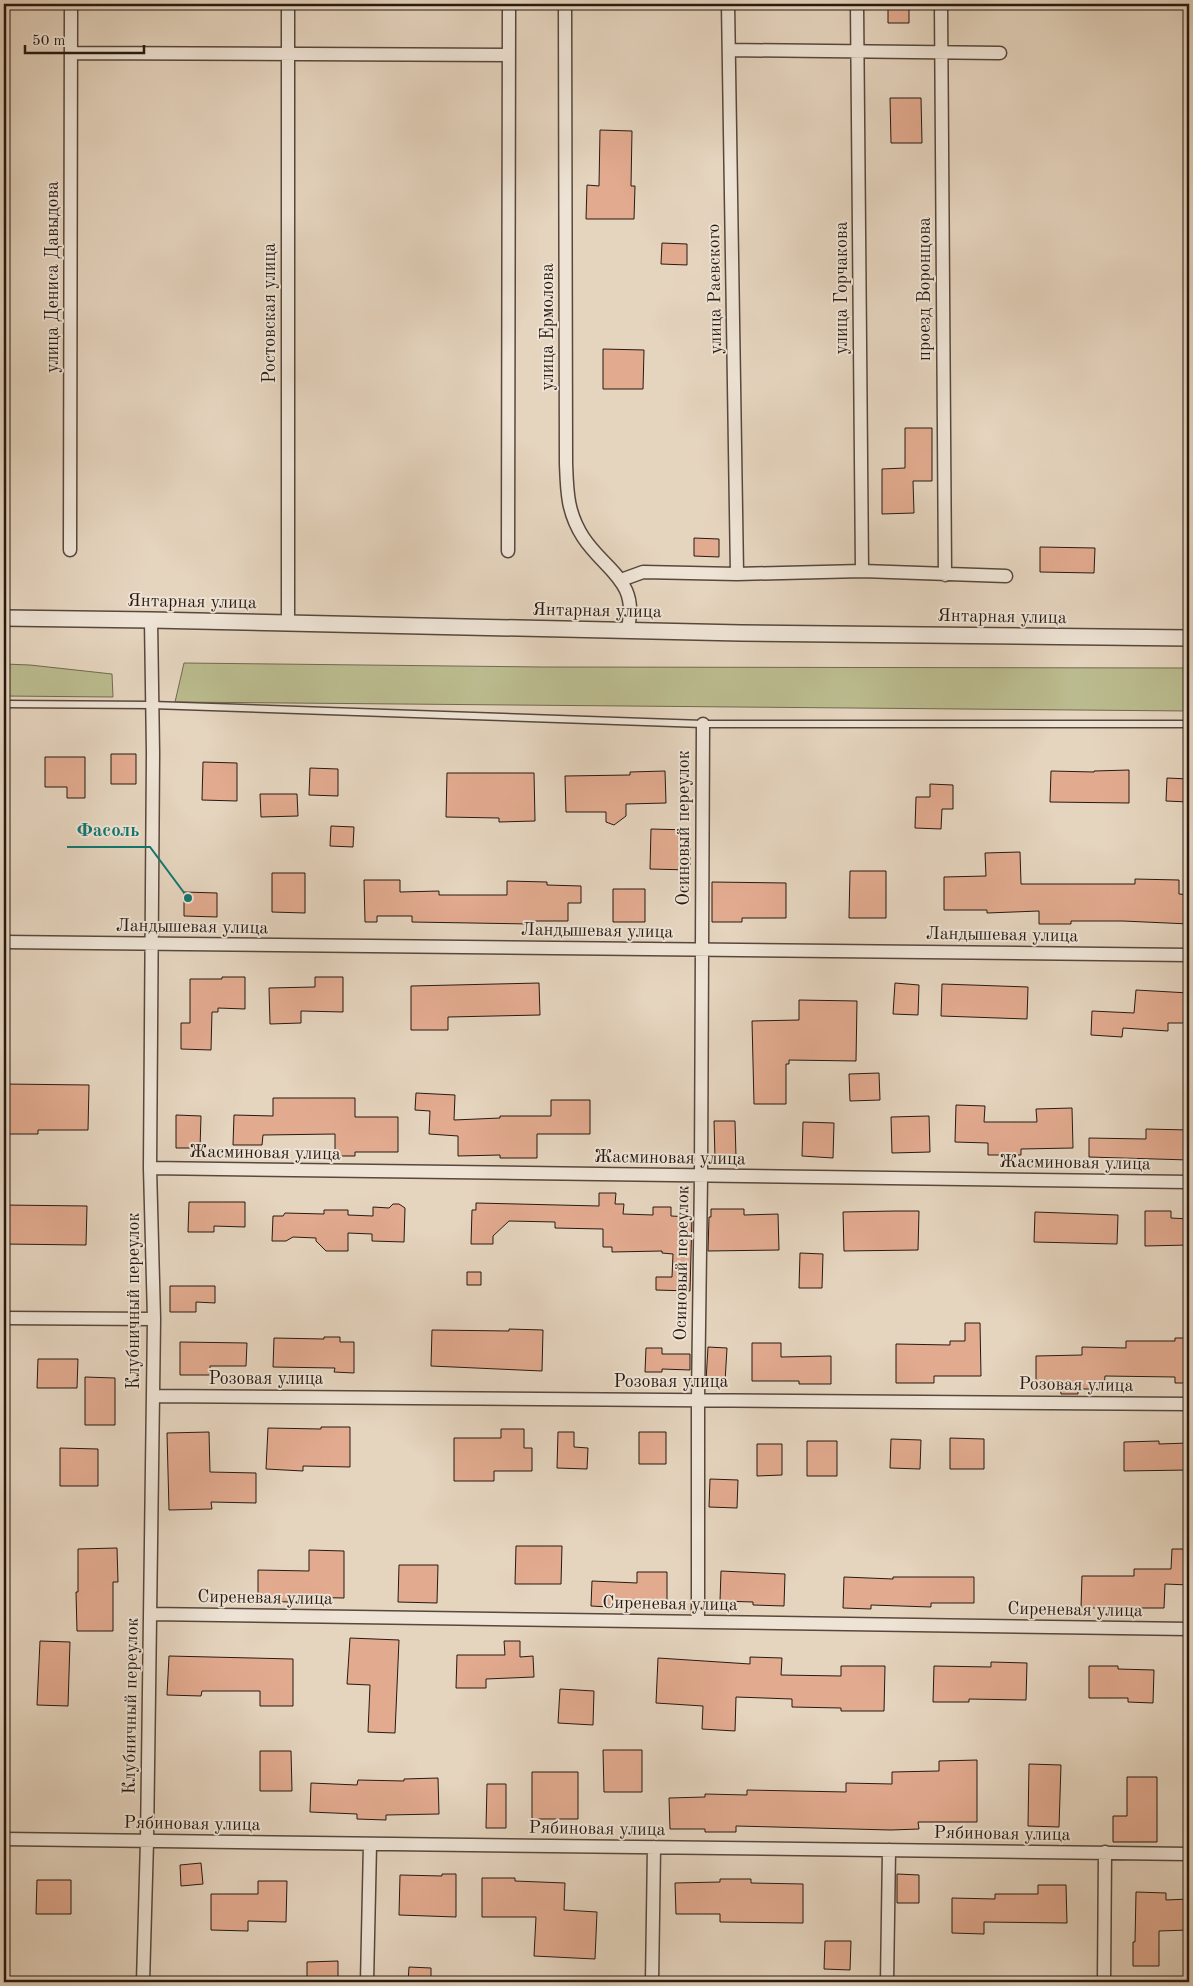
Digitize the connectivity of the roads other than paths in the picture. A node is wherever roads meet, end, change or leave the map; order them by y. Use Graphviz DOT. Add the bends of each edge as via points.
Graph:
graph roads {
  1 [pos="71,4"];
  2 [pos="288,4"];
  3 [pos="509,4"];
  4 [pos="565,4"];
  5 [pos="728,4"];
  6 [pos="857,4"];
  7 [pos="941,4"];
  8 [pos="729,50"];
  9 [pos="857,50"];
  10 [pos="942,52"];
  11 [pos="71,53"];
  12 [pos="1000,53"];
  13 [pos="288,54"];
  14 [pos="509,55"];
  15 [pos="70,550"];
  16 [pos="508,550"];
  17 [pos="862,572"];
  18 [pos="737,574"];
  19 [pos="944,575"];
  20 [pos="1006,576"];
  21 [pos="621,580"];
  22 [pos="4,618"];
  23 [pos="151,620"];
  24 [pos="288,623"];
  25 [pos="627,631"];
  26 [pos="1189,638"];
  27 [pos="4,704"];
  28 [pos="152,705"];
  29 [pos="703,724"];
  30 [pos="1189,724"];
  31 [pos="4,942"];
  32 [pos="151,944"];
  33 [pos="701,950"];
  34 [pos="1189,955"];
  35 [pos="150,1168"];
  36 [pos="701,1176"];
  37 [pos="1189,1182"];
  38 [pos="4,1318"];
  39 [pos="154,1319"];
  40 [pos="153,1396"];
  41 [pos="698,1399"];
  42 [pos="1189,1404"];
  43 [pos="150,1614"];
  44 [pos="698,1622"];
  45 [pos="1189,1629"];
  46 [pos="4,1840"];
  47 [pos="147,1841"];
  48 [pos="370,1844"];
  49 [pos="654,1847"];
  50 [pos="889,1850"];
  51 [pos="1105,1852"];
  52 [pos="1189,1854"];
  53 [pos="142,1982"];
  54 [pos="367,1982"];
  55 [pos="652,1982"];
  56 [pos="887,1982"];
  57 [pos="1104,1982"];
  1 -- 11 [label="street, улица Дениса Давыдова"];
  2 -- 13 [label="street, Ростовская улица"];
  3 -- 14 [label="street"];
  4 -- 21 [label="street, улица Ермолова" via="568,506 583,537"];
  5 -- 8 [label="street, улица Раевского"];
  6 -- 9 [label="street, улица Горчакова"];
  7 -- 10 [label="street, проезд Воронцова"];
  8 -- 9 [label="street"];
  8 -- 18 [label="street, улица Раевского"];
  9 -- 10 [label="street"];
  9 -- 17 [label="street, улица Горчакова"];
  10 -- 12 [label="street"];
  10 -- 19 [label="street, проезд Воронцова"];
  11 -- 13 [label="street"];
  11 -- 15 [label="street, улица Дениса Давыдова"];
  13 -- 14 [label="street"];
  13 -- 24 [label="street, Ростовская улица"];
  14 -- 16 [label="street"];
  17 -- 18 [label="street"];
  17 -- 19 [label="street"];
  18 -- 21 [label="street" via="643,572"];
  19 -- 20 [label="street"];
  21 -- 25 [label="street, улица Ермолова" via="631,606"];
  22 -- 23 [label="street, Янтарная улица"];
  23 -- 24 [label="street, Янтарная улица"];
  23 -- 28 [label="street, Клубничный переулок"];
  24 -- 25 [label="street, Янтарная улица"];
  25 -- 26 [label="street, Янтарная улица"];
  27 -- 28 [label="lane"];
  28 -- 29 [label="lane"];
  28 -- 32 [label="street, Клубничный переулок"];
  29 -- 30 [label="lane"];
  29 -- 33 [label="street, Осиновый переулок"];
  31 -- 32 [label="street, Ландышевая улица"];
  32 -- 33 [label="street, Ландышевая улица"];
  32 -- 35 [label="street, Клубничный переулок"];
  33 -- 34 [label="street, Ландышевая улица"];
  33 -- 36 [label="street, Осиновый переулок"];
  35 -- 36 [label="street, Жасминовая улица"];
  35 -- 39 [label="street, Клубничный переулок"];
  36 -- 37 [label="street, Жасминовая улица"];
  36 -- 41 [label="street, Осиновый переулок"];
  38 -- 39 [label="street"];
  39 -- 40 [label="street, Клубничный переулок"];
  40 -- 41 [label="street, Розовая улица"];
  40 -- 43 [label="street, Клубничный переулок"];
  41 -- 42 [label="street, Розовая улица"];
  41 -- 44 [label="street, Осиновый переулок"];
  43 -- 44 [label="street, Сиреневая улица"];
  43 -- 47 [label="street, Клубничный переулок"];
  44 -- 45 [label="street, Сиреневая улица"];
  46 -- 47 [label="street, Рябиновая улица"];
  47 -- 48 [label="street, Рябиновая улица"];
  47 -- 53 [label="street, Клубничный переулок"];
  48 -- 49 [label="street, Рябиновая улица"];
  48 -- 54 [label="street"];
  49 -- 50 [label="street, Рябиновая улица"];
  49 -- 55 [label="street"];
  50 -- 51 [label="street, Рябиновая улица"];
  50 -- 56 [label="street"];
  51 -- 52 [label="street, Рябиновая улица"];
  51 -- 57 [label="street"];
}
